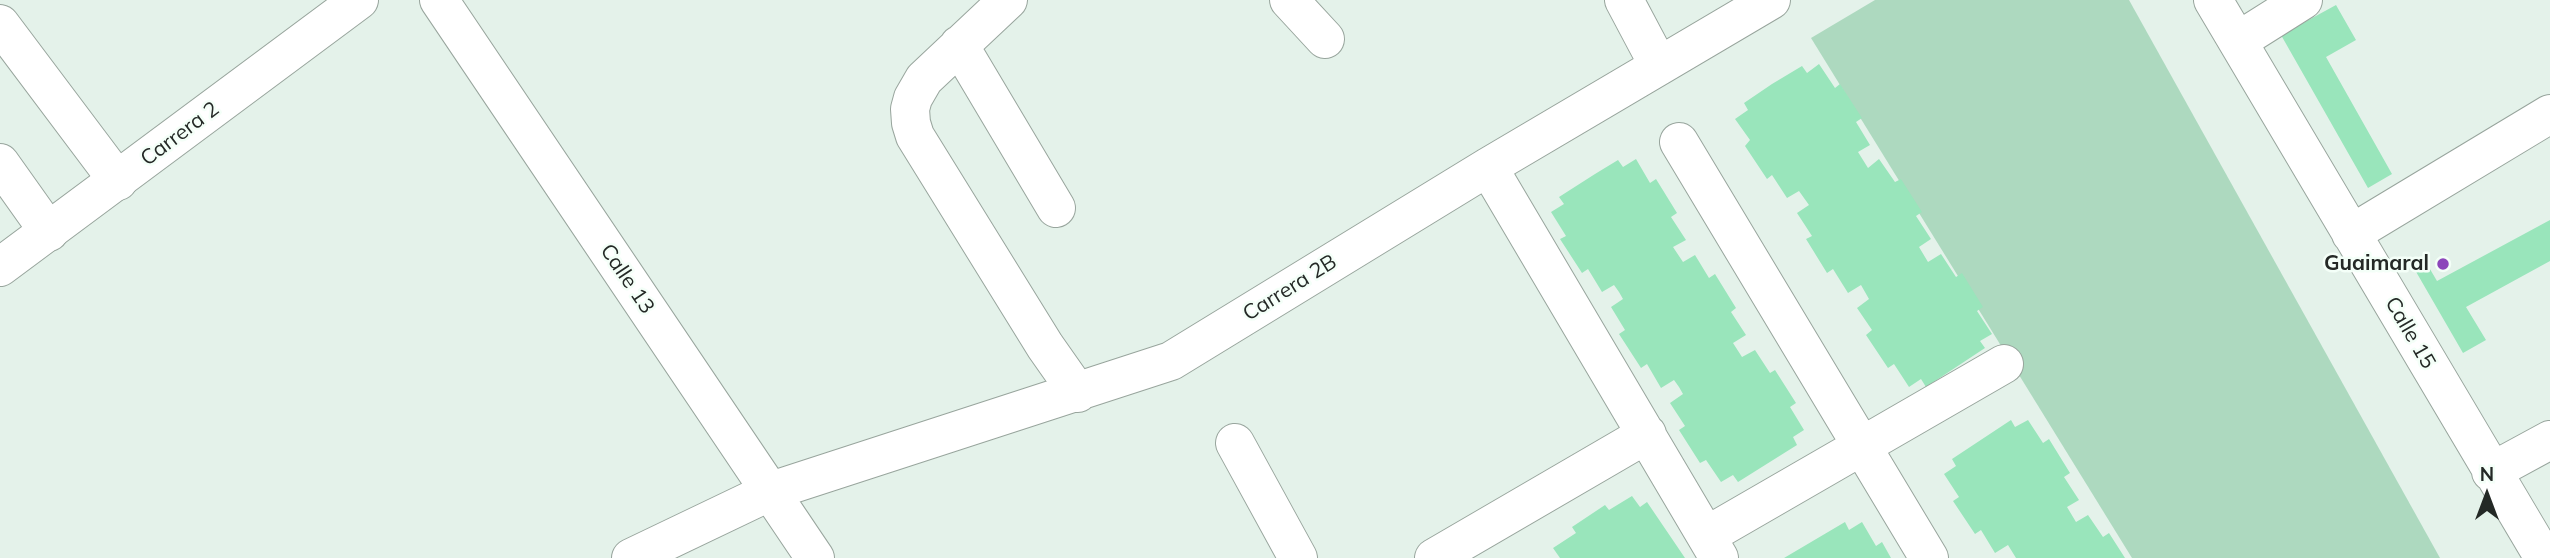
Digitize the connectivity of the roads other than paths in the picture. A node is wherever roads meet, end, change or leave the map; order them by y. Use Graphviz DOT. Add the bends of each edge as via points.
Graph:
graph roads {
  1 [pos="359,0"];
  2 [pos="439,0"];
  3 [pos="1009,0"];
  4 [pos="1289,0"];
  5 [pos="1624,0"];
  6 [pos="1772,0"];
  7 [pos="2213,0"];
  8 [pos="2303,0"];
  9 [pos="0,24"];
  10 [pos="1325,38"];
  11 [pos="2238,41"];
  12 [pos="959,45"];
  13 [pos="1659,66"];
  14 [pos="2550,114"];
  15 [pos="1679,142"];
  16 [pos="0,163"];
  17 [pos="1488,167"];
  18 [pos="118,181"];
  19 [pos="1056,208"];
  20 [pos="49,232"];
  21 [pos="2351,233"];
  22 [pos="0,267"];
  23 [pos="2004,364"];
  24 [pos="1078,393"];
  25 [pos="1647,434"];
  26 [pos="2550,440"];
  27 [pos="1235,443"];
  28 [pos="1862,446"];
  29 [pos="2491,471"];
  30 [pos="771,491"];
  31 [pos="1712,547"];
  32 [pos="631,558"];
  33 [pos="815,558"];
  34 [pos="1298,558"];
  35 [pos="1434,558"];
  36 [pos="1929,558"];
  37 [pos="2544,558"];
  1 -- 18 [label="street, Carrera 2"];
  2 -- 30 [label="street, Calle 13"];
  3 -- 12 [label="street"];
  4 -- 10 [label="street"];
  5 -- 13 [label="street"];
  6 -- 13 [label="street, Carrera 2B"];
  7 -- 11 [label="street, Calle 15"];
  8 -- 11 [label="street"];
  9 -- 18 [label="street"];
  11 -- 21 [label="street, Calle 15"];
  12 -- 19 [label="street"];
  12 -- 24 [label="street" via="924,79 912,98 915,136"];
  13 -- 17 [label="street, Carrera 2B"];
  14 -- 21 [label="street"];
  15 -- 28 [label="street"];
  16 -- 20 [label="street"];
  17 -- 24 [label="street, Carrera 2B" via="1171,361"];
  17 -- 25 [label="street"];
  18 -- 20 [label="street, Carrera 2"];
  20 -- 22 [label="street, Carrera 2"];
  21 -- 29 [label="street, Calle 15"];
  23 -- 28 [label="street"];
  24 -- 30 [label="street, Carrera 2B"];
  25 -- 31 [label="street"];
  25 -- 35 [label="street"];
  26 -- 29 [label="street"];
  27 -- 34 [label="street"];
  28 -- 31 [label="street"];
  28 -- 36 [label="street"];
  29 -- 37 [label="street, Calle 15"];
  30 -- 32 [label="street, Carrera 2B"];
  30 -- 33 [label="street, Calle 13"];
}
